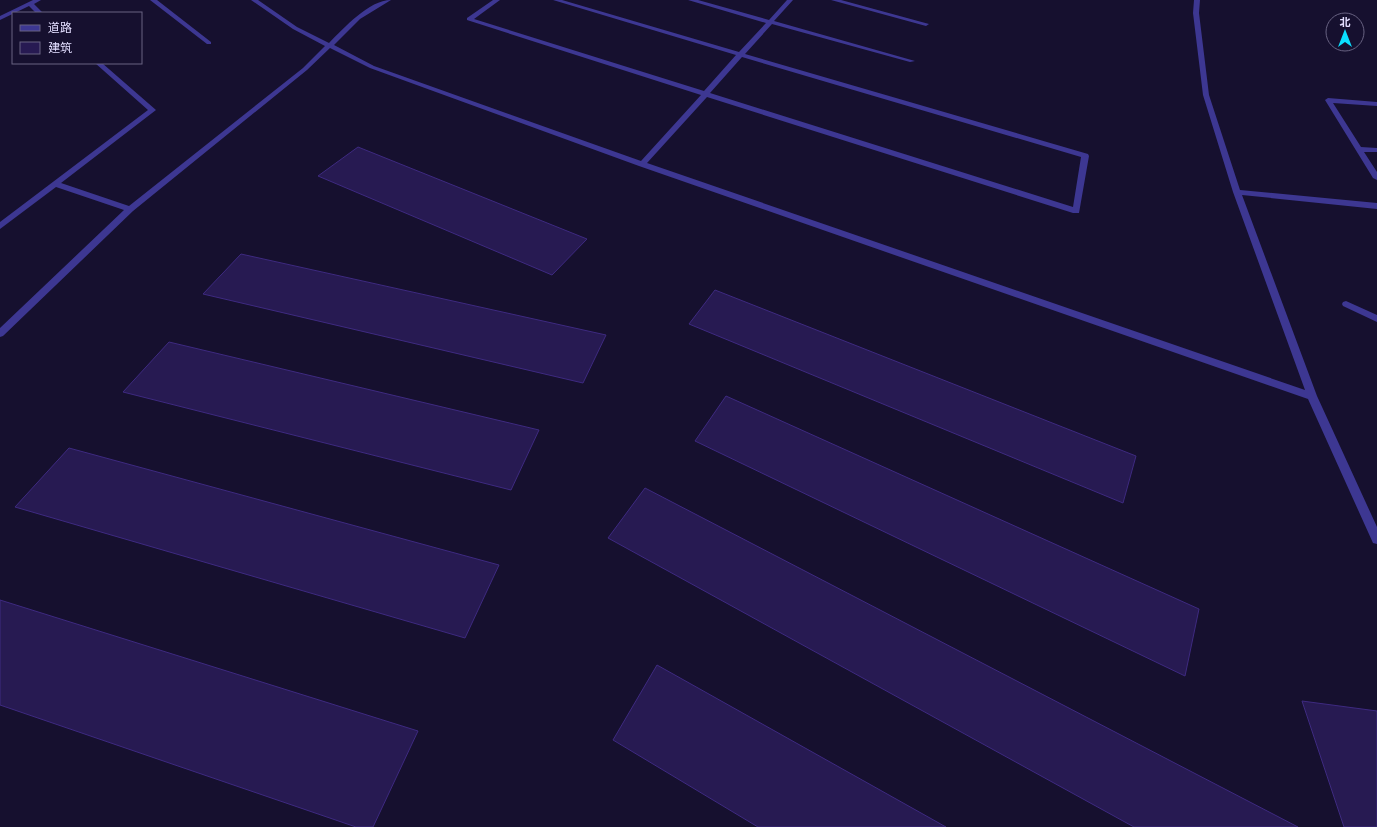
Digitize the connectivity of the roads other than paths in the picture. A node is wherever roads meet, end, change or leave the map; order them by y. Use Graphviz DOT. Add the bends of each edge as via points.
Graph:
graph roads {
  1 [pos="38,0"];
  2 [pos="153,0"];
  3 [pos="254,0"];
  4 [pos="388,0"];
  5 [pos="497,0"];
  6 [pos="556,0"];
  7 [pos="690,0"];
  8 [pos="790,0"];
  9 [pos="834,0"];
  10 [pos="1196,0"];
  11 [pos="30,4"];
  12 [pos="12,12"];
  13 [pos="13,12"];
  14 [pos="39,12"];
  15 [pos="0,18"];
  16 [pos="770,22"];
  17 [pos="926,24"];
  18 [pos="209,43"];
  19 [pos="328,46"];
  20 [pos="741,55"];
  21 [pos="912,61"];
  22 [pos="99,64"];
  23 [pos="706,94"];
  24 [pos="1377,104"];
  25 [pos="1359,149"];
  26 [pos="1377,150"];
  27 [pos="642,164"];
  28 [pos="1377,178"];
  29 [pos="55,184"];
  30 [pos="1237,192"];
  31 [pos="1377,206"];
  32 [pos="130,209"];
  33 [pos="0,226"];
  34 [pos="1346,304"];
  35 [pos="1377,319"];
  36 [pos="0,334"];
  37 [pos="1312,396"];
  38 [pos="1377,539"];
  1 -- 11 [label="street"];
  2 -- 18 [label="street"];
  3 -- 19 [label="street" via="295,28"];
  4 -- 19 [label="street" via="358,18"];
  5 -- 23 [label="street" via="469,19"];
  6 -- 20 [label="street"];
  7 -- 16 [label="street"];
  8 -- 16 [label="street"];
  9 -- 17 [label="street"];
  10 -- 30 [label="street" via="1206,95"];
  11 -- 13 [label="street"];
  11 -- 14 [label="street"];
  12 -- 15 [label="street"];
  16 -- 20 [label="street"];
  16 -- 21 [label="street"];
  19 -- 27 [label="street" via="372,67"];
  19 -- 32 [label="street" via="305,69"];
  20 -- 23 [label="street"];
  20 -- 23 [label="street" via="1085,156 1076,211"];
  22 -- 29 [label="street" via="152,110"];
  23 -- 27 [label="street"];
  24 -- 25 [label="street" via="1328,100"];
  25 -- 26 [label="street"];
  25 -- 28 [label="street"];
  27 -- 37 [label="street"];
  29 -- 32 [label="street"];
  29 -- 33 [label="street"];
  30 -- 31 [label="street"];
  30 -- 37 [label="street"];
  32 -- 36 [label="street"];
  34 -- 35 [label="street"];
  37 -- 38 [label="street"];
}
